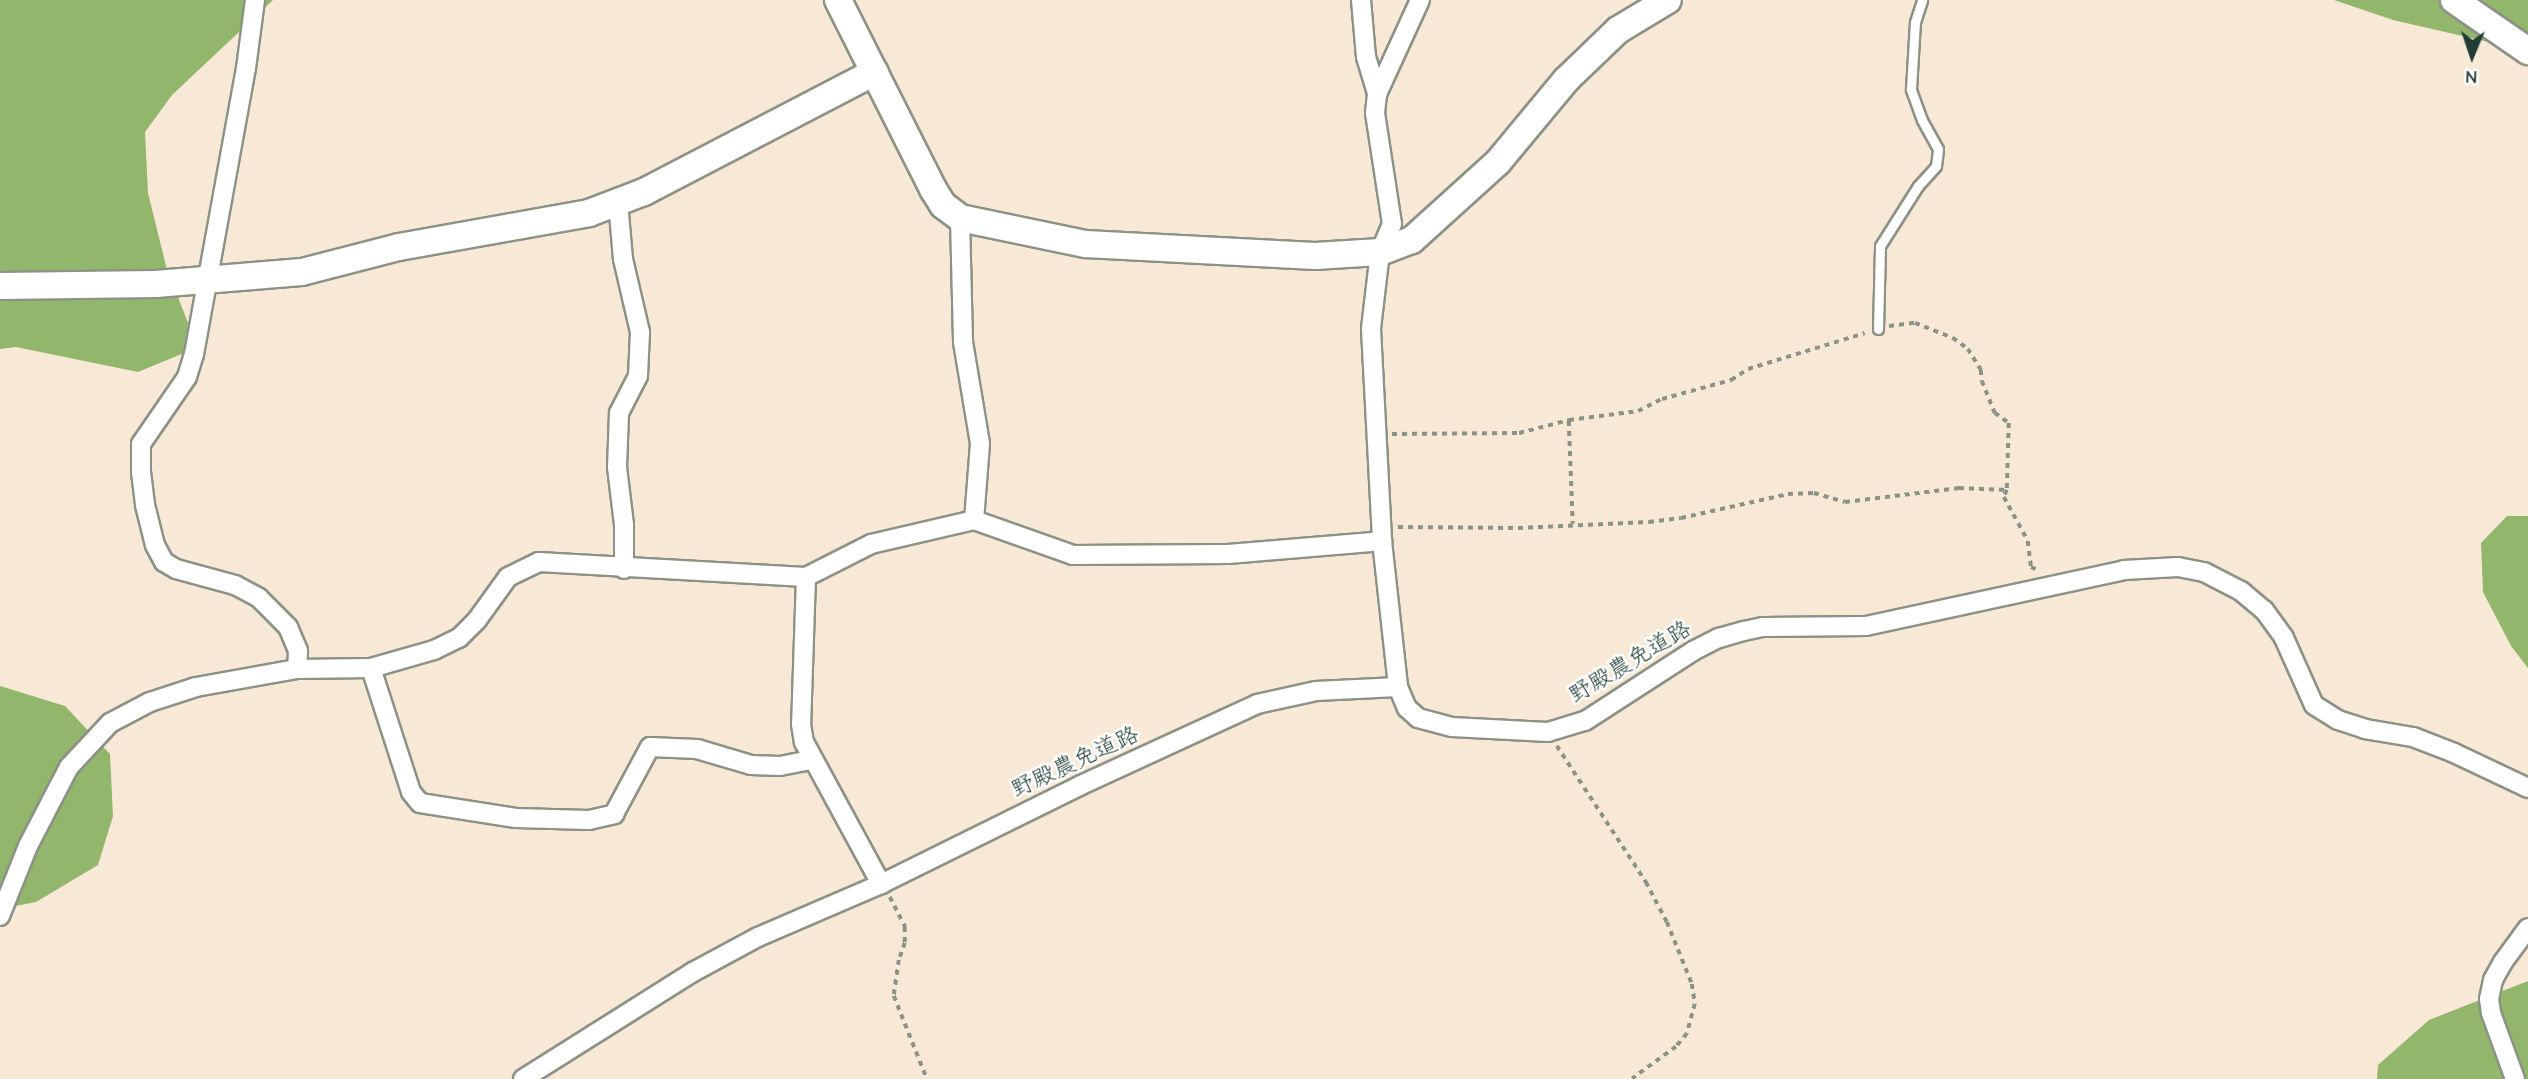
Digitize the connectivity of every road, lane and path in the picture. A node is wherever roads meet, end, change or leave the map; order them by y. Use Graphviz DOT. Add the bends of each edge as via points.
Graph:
graph roads {
  1 [pos="255,0"];
  2 [pos="838,0"];
  3 [pos="1362,0"];
  4 [pos="1420,0"];
  5 [pos="1668,0"];
  6 [pos="1922,0"];
  7 [pos="2454,0"];
  8 [pos="2528,51"];
  9 [pos="875,72"];
  10 [pos="1377,94"];
  11 [pos="618,202"];
  12 [pos="960,218"];
  13 [pos="1380,252"];
  14 [pos="205,281"];
  15 [pos="0,286"];
  16 [pos="1878,330"];
  17 [pos="1569,421"];
  18 [pos="1377,436"];
  19 [pos="2007,490"];
  20 [pos="974,520"];
  21 [pos="1573,524"];
  22 [pos="1382,534"];
  23 [pos="624,569"];
  24 [pos="2043,573"];
  25 [pos="806,577"];
  26 [pos="371,668"];
  27 [pos="297,669"];
  28 [pos="1398,687"];
  29 [pos="1548,732"];
  30 [pos="812,760"];
  31 [pos="2528,788"];
  32 [pos="881,884"];
  33 [pos="0,916"];
  34 [pos="2528,928"];
  35 [pos="523,1079"];
  36 [pos="927,1079"];
  37 [pos="1632,1079"];
  38 [pos="2515,1079"];
  1 -- 14 [label="street"];
  2 -- 9 [label="street"];
  3 -- 10 [label="street" via="1366,57"];
  4 -- 10 [label="street"];
  5 -- 13 [label="street" via="1618,30 1566,80 1498,162 1412,240"];
  6 -- 16 [label="lane" via="1915,22 1911,89 1938,149 1936,166 1880,246"];
  7 -- 8 [label="street"];
  9 -- 11 [label="street"];
  9 -- 12 [label="street" via="933,189 943,205"];
  10 -- 13 [label="street" via="1375,113 1392,224"];
  11 -- 14 [label="street" via="589,213 399,247 302,272"];
  11 -- 23 [label="street" via="623,258 640,332 638,376 619,412 617,467"];
  12 -- 13 [label="street" via="1086,244 1315,256"];
  12 -- 20 [label="street" via="962,342 980,444"];
  13 -- 18 [label="street" via="1371,329"];
  14 -- 15 [label="street"];
  14 -- 27 [label="street" via="187,377 141,444 145,505 164,562 259,598 288,627 298,651"];
  16 -- 17 [label="path" via="1748,369 1731,380 1662,399 1638,411"];
  16 -- 19 [label="path" via="1915,323 1968,349 1981,370 1995,413 2009,423"];
  17 -- 18 [label="path" via="1519,433"];
  17 -- 21 [label="path"];
  18 -- 22 [label="street"];
  19 -- 21 [label="path" via="1959,488 1845,502 1814,493 1788,494 1681,518"];
  19 -- 24 [label="path" via="2004,497 2028,541 2031,567"];
  20 -- 22 [label="street" via="1073,555 1228,554"];
  20 -- 25 [label="street" via="871,544"];
  21 -- 22 [label="path"];
  22 -- 28 [label="street"];
  23 -- 25 [label="street"];
  23 -- 26 [label="street" via="538,562 508,577 459,638"];
  25 -- 30 [label="street" via="801,724"];
  26 -- 27 [label="street"];
  26 -- 30 [label="street" via="411,792 420,803 516,818 589,820 614,814 650,747 697,749 751,765"];
  27 -- 33 [label="street" via="196,687 150,702 110,723 69,767 28,846"];
  28 -- 29 [label="street, 野殿農免道路" via="1407,708 1430,722"];
  28 -- 32 [label="street, 野殿農免道路" via="1316,691 1256,705"];
  29 -- 31 [label="street, 野殿農免道路" via="1585,721 1693,651 1745,631 1866,626 2124,570 2178,567 2204,572 2241,591 2264,610 2284,638 2314,705 2365,729 2423,741"];
  29 -- 37 [label="path" via="1646,882 1692,984 1695,1003 1687,1034"];
  30 -- 32 [label="street"];
  32 -- 35 [label="street, 野殿農免道路" via="747,942"];
  32 -- 36 [label="path" via="905,927 894,996"];
  34 -- 38 [label="street" via="2493,980 2489,999"];
}
